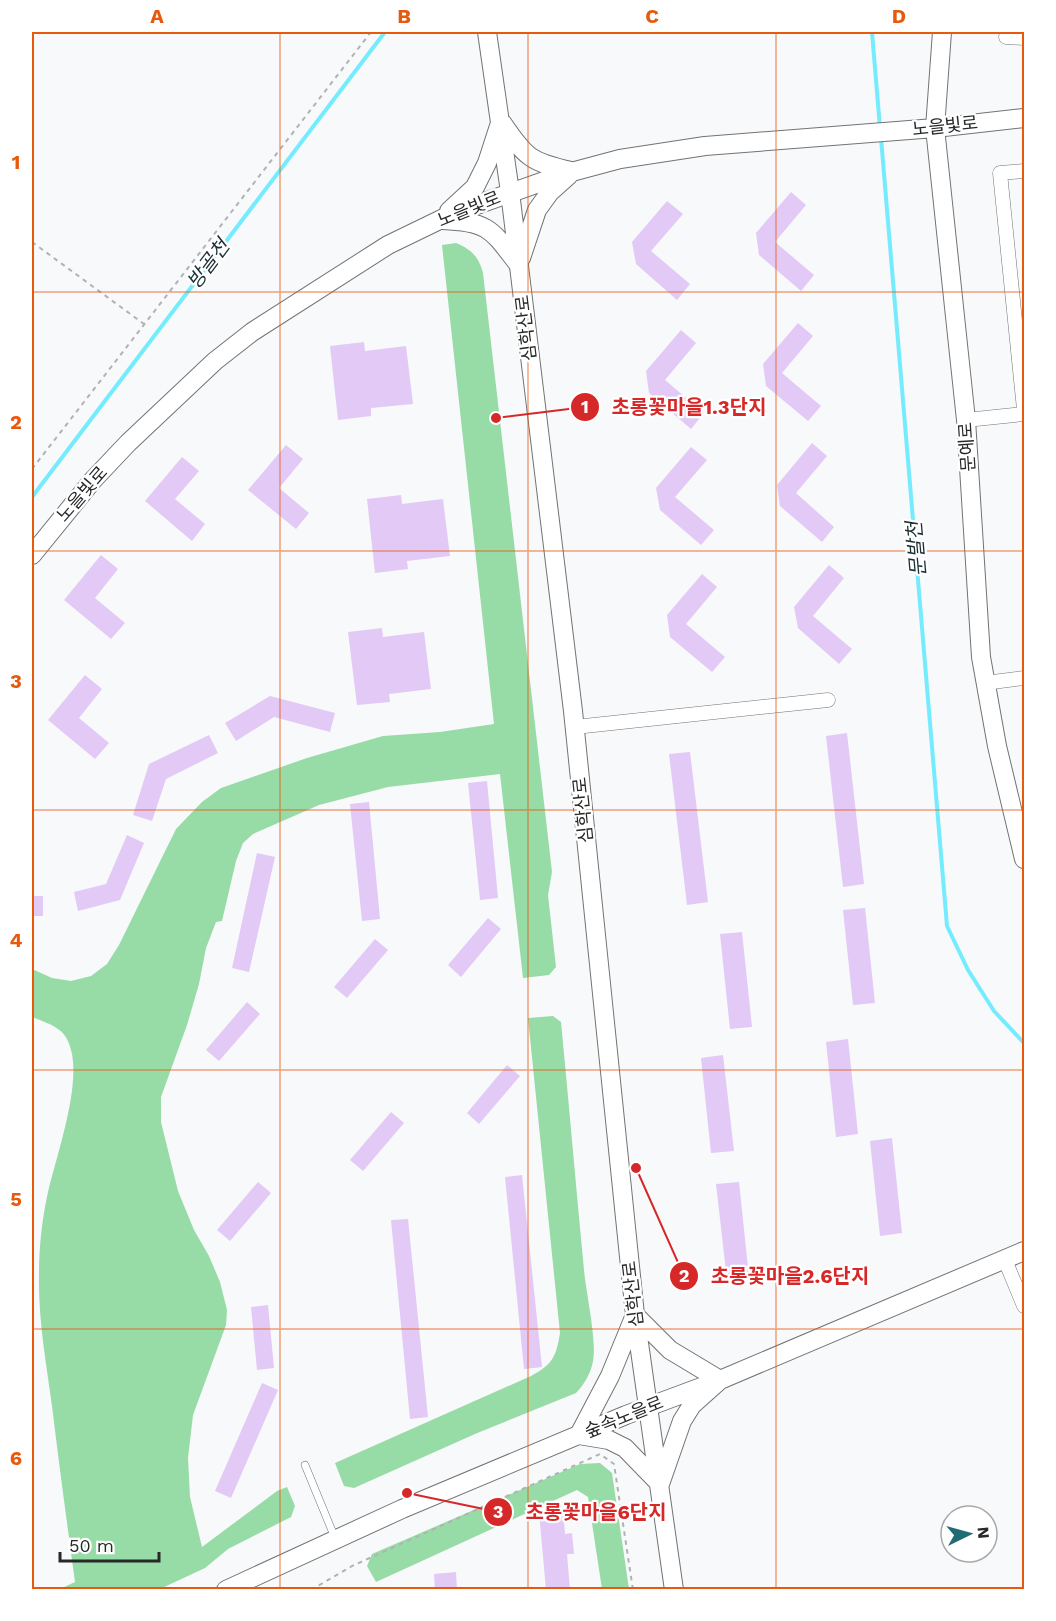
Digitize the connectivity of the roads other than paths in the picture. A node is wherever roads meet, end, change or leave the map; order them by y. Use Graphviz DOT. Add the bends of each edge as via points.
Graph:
graph roads {
  1 [pos="487,32"];
  2 [pos="942,32"];
  3 [pos="1007,32"];
  4 [pos="1024,38"];
  5 [pos="1024,118"];
  6 [pos="501,121"];
  7 [pos="935,128"];
  8 [pos="572,171"];
  9 [pos="1024,171"];
  10 [pos="510,192"];
  11 [pos="438,220"];
  12 [pos="519,265"];
  13 [pos="1024,411"];
  14 [pos="966,420"];
  15 [pos="32,555"];
  16 [pos="1024,678"];
  17 [pos="985,683"];
  18 [pos="828,700"];
  19 [pos="575,728"];
  20 [pos="1024,859"];
  21 [pos="1024,1251"];
  22 [pos="1005,1260"];
  23 [pos="1024,1306"];
  24 [pos="635,1315"];
  25 [pos="720,1380"];
  26 [pos="649,1406"];
  27 [pos="579,1435"];
  28 [pos="305,1466"];
  29 [pos="660,1484"];
  30 [pos="336,1539"];
  31 [pos="226,1590"];
  32 [pos="674,1590"];
  1 -- 6 [label="street, 심학산로"];
  2 -- 7 [label="street, 문예로"];
  3 -- 4 [label="street" via="1006,37"];
  5 -- 7 [label="street, 노을빛로"];
  6 -- 8 [label="street" via="520,148 540,164"];
  6 -- 10 [label="street, 심학산로"];
  6 -- 11 [label="street" via="475,187"];
  7 -- 8 [label="street, 노을빛로" via="705,146"];
  7 -- 14 [label="street, 문예로"];
  8 -- 10 [label="street, 노을빛로"];
  8 -- 12 [label="street" via="537,210"];
  9 -- 13 [label="street" via="1000,173"];
  10 -- 11 [label="street, 노을빛로"];
  10 -- 12 [label="street, 심학산로"];
  11 -- 12 [label="street" via="471,222 486,228"];
  11 -- 15 [label="street, 노을빛로" via="367,258 252,332 215,361 107,465"];
  12 -- 19 [label="street, 심학산로"];
  13 -- 14 [label="street"];
  14 -- 17 [label="street, 문예로"];
  16 -- 17 [label="street"];
  17 -- 20 [label="street, 문예로"];
  18 -- 19 [label="street"];
  19 -- 24 [label="street, 심학산로"];
  21 -- 22 [label="street, 숲속노을로"];
  22 -- 23 [label="street"];
  22 -- 25 [label="street, 숲속노을로"];
  24 -- 25 [label="street" via="670,1350"];
  24 -- 26 [label="street, 심학산로"];
  24 -- 27 [label="street" via="610,1376"];
  25 -- 26 [label="street, 숲속노을로"];
  25 -- 29 [label="street" via="692,1405 682,1421"];
  26 -- 27 [label="street, 숲속노을로"];
  26 -- 29 [label="street, 심학산로"];
  27 -- 29 [label="street" via="609,1440 626,1448"];
  27 -- 30 [label="street, 숲속노을로"];
  28 -- 30 [label="lane"];
  29 -- 32 [label="street, 심학산로"];
  30 -- 31 [label="street, 숲속노을로"];
}
